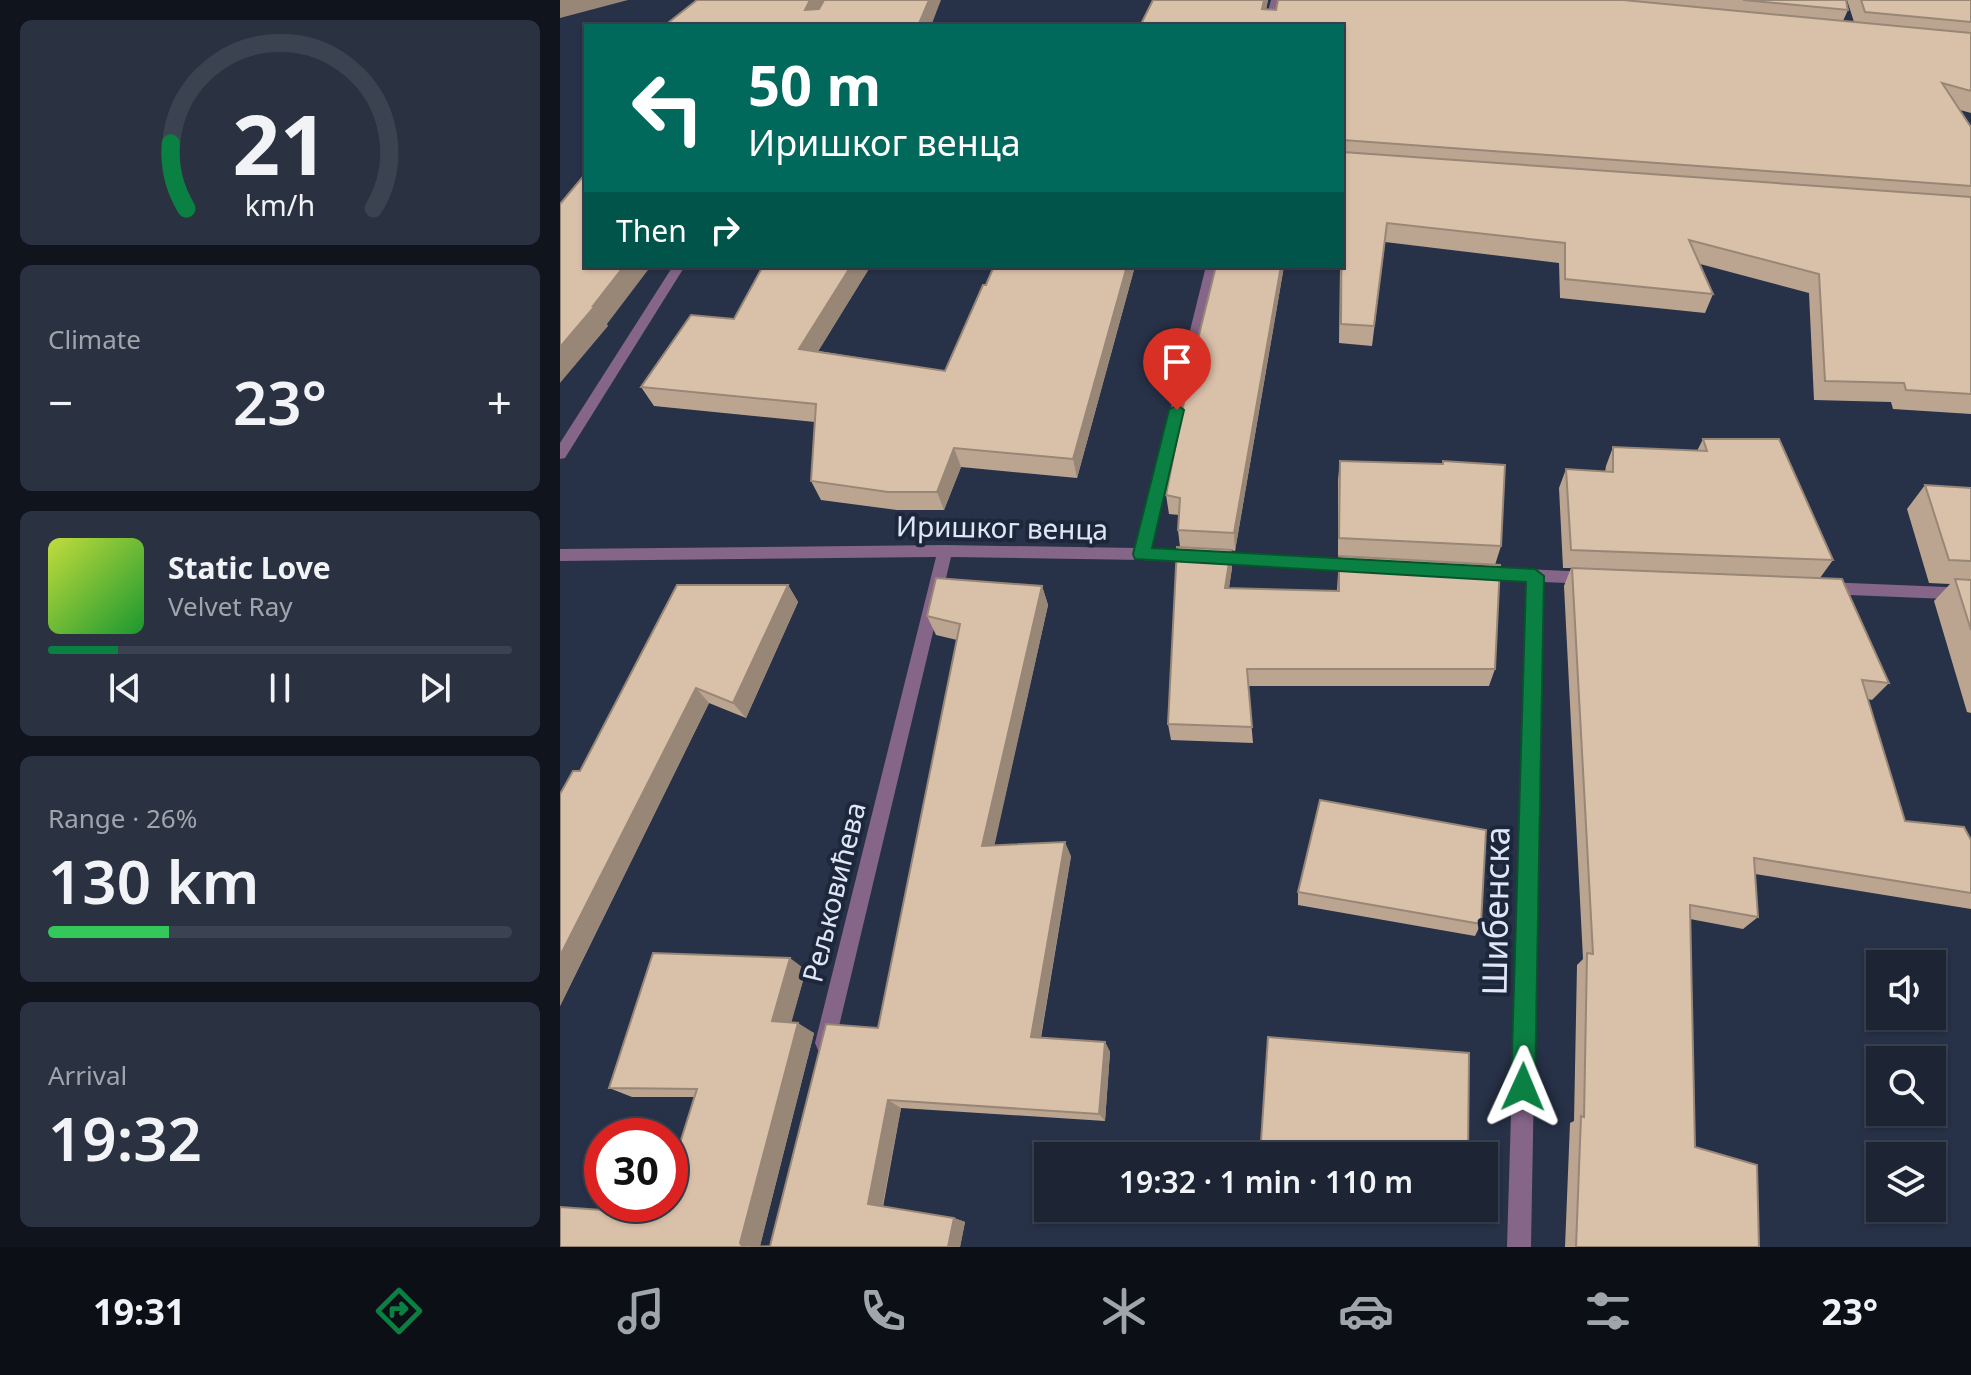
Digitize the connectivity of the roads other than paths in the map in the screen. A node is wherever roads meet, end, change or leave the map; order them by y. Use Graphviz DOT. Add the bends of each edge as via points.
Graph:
graph roads {
  1 [pos="1275,0"];
  2 [pos="1269,24"];
  3 [pos="678,268"];
  4 [pos="1212,268"];
  5 [pos="560,454"];
  6 [pos="945,551"];
  7 [pos="1142,554"];
  8 [pos="560,555"];
  9 [pos="1378,567"];
  10 [pos="1472,572"];
  11 [pos="1535,576"];
  12 [pos="1613,579"];
  13 [pos="1815,588"];
  14 [pos="1971,594"];
  15 [pos="821,1061"];
  16 [pos="1519,1247"];
  1 -- 2 [label="street"];
  3 -- 5 [label="street"];
  4 -- 7 [label="street"];
  6 -- 7 [label="street, Иришког венца"];
  6 -- 8 [label="street, Иришког венца"];
  6 -- 15 [label="street, Рељковићева"];
  7 -- 9 [label="street, Иришког венца"];
  10 -- 11 [label="street"];
  11 -- 12 [label="street"];
  11 -- 16 [label="street, Шибенска"];
  13 -- 14 [label="street"];
}
